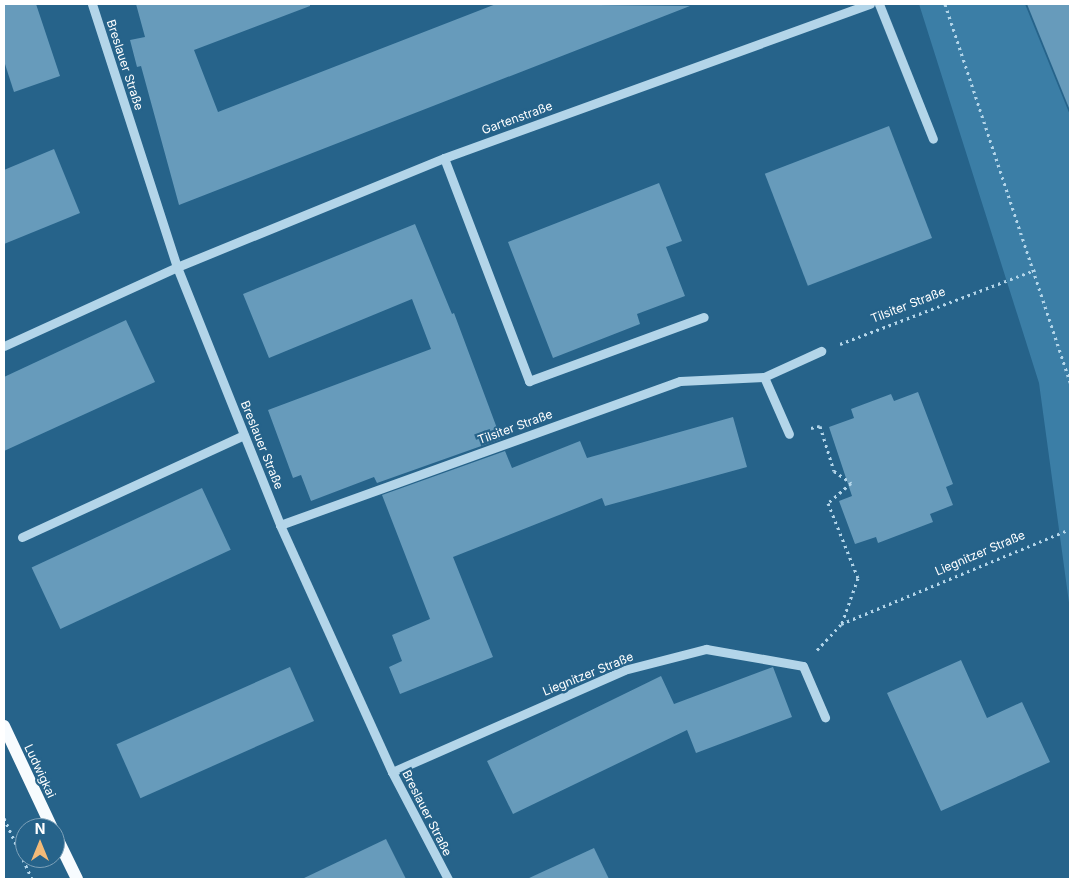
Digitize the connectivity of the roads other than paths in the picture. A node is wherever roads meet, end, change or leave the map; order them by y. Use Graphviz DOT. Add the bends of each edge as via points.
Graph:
graph roads {
  1 [pos="92,4"];
  2 [pos="870,4"];
  3 [pos="879,4"];
  4 [pos="932,139"];
  5 [pos="444,158"];
  6 [pos="177,267"];
  7 [pos="704,317"];
  8 [pos="4,346"];
  9 [pos="821,351"];
  10 [pos="764,376"];
  11 [pos="789,434"];
  12 [pos="244,435"];
  13 [pos="280,525"];
  14 [pos="22,538"];
  15 [pos="825,717"];
  16 [pos="4,726"];
  17 [pos="392,772"];
  18 [pos="47,818"];
  19 [pos="65,855"];
  20 [pos="76,879"];
  21 [pos="448,879"];
  1 -- 6 [label="street, Breslauer Straße"];
  2 -- 5 [label="street, Gartenstraße"];
  3 -- 4 [label="street"];
  5 -- 6 [label="street, Gartenstraße"];
  5 -- 7 [label="street" via="529,381"];
  6 -- 8 [label="street, Gartenstraße"];
  6 -- 12 [label="street, Breslauer Straße"];
  9 -- 10 [label="street, Tilsiter Straße"];
  10 -- 11 [label="street"];
  10 -- 13 [label="street, Tilsiter Straße" via="680,381"];
  12 -- 13 [label="street, Breslauer Straße"];
  12 -- 14 [label="street"];
  13 -- 17 [label="street, Breslauer Straße"];
  15 -- 17 [label="street, Liegnitzer Straße" via="803,666 706,649 624,670"];
  16 -- 18 [label="main road, Ludwigkai"];
  17 -- 21 [label="street, Breslauer Straße"];
  19 -- 20 [label="main road"];
}
